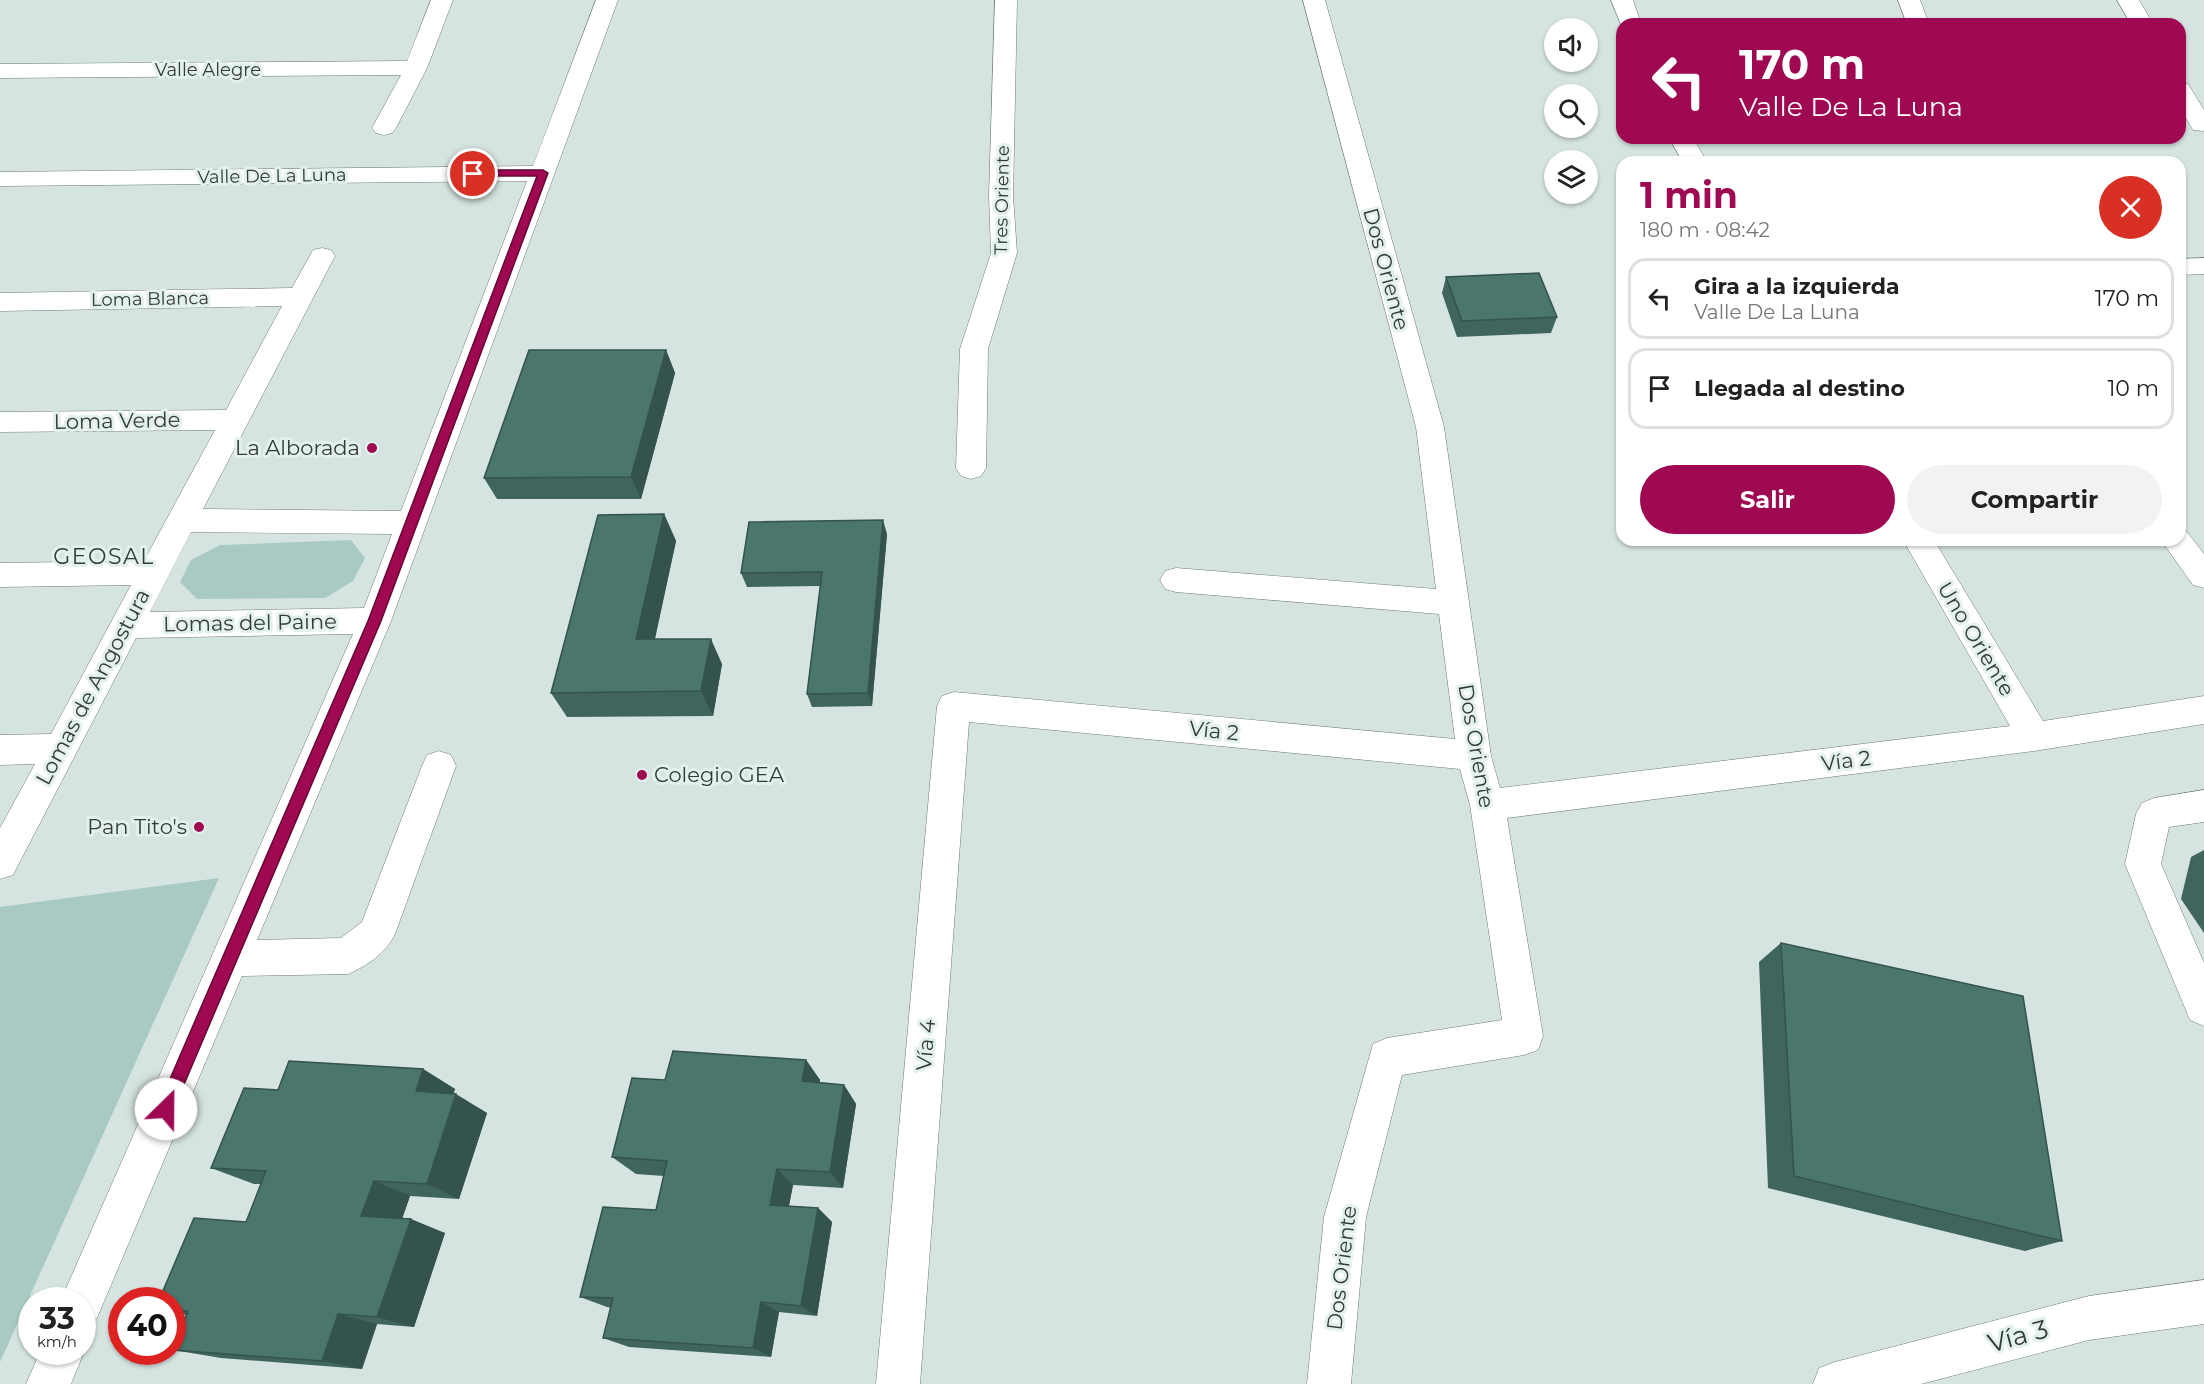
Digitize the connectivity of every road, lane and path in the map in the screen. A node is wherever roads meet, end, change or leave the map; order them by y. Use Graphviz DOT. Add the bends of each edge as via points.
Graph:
graph roads {
  1 [pos="442,0"];
  2 [pos="607,0"];
  3 [pos="1006,0"];
  4 [pos="1314,0"];
  5 [pos="1622,0"];
  6 [pos="1909,0"];
  7 [pos="2128,0"];
  8 [pos="1628,18"];
  9 [pos="1916,18"];
  10 [pos="2138,18"];
  11 [pos="416,68"];
  12 [pos="0,71"];
  13 [pos="2186,104"];
  14 [pos="2195,126"];
  15 [pos="384,128"];
  16 [pos="543,173"];
  17 [pos="0,179"];
  18 [pos="322,256"];
  19 [pos="2204,266"];
  20 [pos="2186,267"];
  21 [pos="300,297"];
  22 [pos="0,302"];
  23 [pos="235,420"];
  24 [pos="0,422"];
  25 [pos="971,468"];
  26 [pos="181,520"];
  27 [pos="411,523"];
  28 [pos="1922,546"];
  29 [pos="2181,546"];
  30 [pos="153,573"];
  31 [pos="0,575"];
  32 [pos="2204,576"];
  33 [pos="1176,580"];
  34 [pos="1453,603"];
  35 [pos="375,621"];
  36 [pos="126,625"];
  37 [pos="954,706"];
  38 [pos="2204,710"];
  39 [pos="2034,737"];
  40 [pos="60,749"];
  41 [pos="0,750"];
  42 [pos="1474,756"];
  43 [pos="439,766"];
  44 [pos="1487,805"];
  45 [pos="2204,806"];
  46 [pos="0,862"];
  47 [pos="230,958"];
  48 [pos="2204,1007"];
  49 [pos="89,1287"];
  50 [pos="2204,1302"];
  51 [pos="56,1365"];
  52 [pos="48,1384"];
  53 [pos="898,1384"];
  54 [pos="1329,1384"];
  55 [pos="1835,1384"];
  1 -- 11 [label="street"];
  2 -- 16 [label="street"];
  3 -- 25 [label="street, Tres Oriente" via="1001,196 1004,253 974,349"];
  4 -- 34 [label="street, Dos Oriente" via="1430,427"];
  5 -- 8 [label="street"];
  6 -- 9 [label="street"];
  7 -- 10 [label="street"];
  11 -- 12 [label="street, Valle Alegre"];
  11 -- 15 [label="street"];
  13 -- 14 [label="street"];
  16 -- 17 [label="street, Valle De La Luna"];
  16 -- 27 [label="street"];
  18 -- 21 [label="street, Lomas de Angostura"];
  19 -- 20 [label="street"];
  21 -- 22 [label="street, Loma Blanca"];
  21 -- 23 [label="street, Lomas de Angostura"];
  23 -- 24 [label="street, Loma Verde"];
  23 -- 26 [label="street, Lomas de Angostura"];
  26 -- 27 [label="street"];
  26 -- 30 [label="street, Lomas de Angostura"];
  27 -- 35 [label="street"];
  28 -- 39 [label="street, Uno Oriente"];
  29 -- 32 [label="street"];
  30 -- 31 [label="street"];
  30 -- 36 [label="street, Lomas de Angostura"];
  33 -- 34 [label="street"];
  34 -- 42 [label="street, Dos Oriente"];
  35 -- 36 [label="street, Lomas del Paine"];
  35 -- 47 [label="street"];
  36 -- 40 [label="street, Lomas de Angostura"];
  37 -- 42 [label="street, Vía 2"];
  37 -- 53 [label="street, Vía 4"];
  38 -- 39 [label="street, Vía 2"];
  39 -- 44 [label="street, Vía 2"];
  40 -- 41 [label="street"];
  40 -- 46 [label="street, Lomas de Angostura"];
  42 -- 44 [label="street, Dos Oriente"];
  43 -- 47 [label="street" via="376,934 348,956"];
  44 -- 54 [label="street, Dos Oriente" via="1524,1036 1387,1058 1345,1217"];
  45 -- 48 [label="street" via="2154,814 2143,864"];
  47 -- 49 [label="street"];
  50 -- 55 [label="street, Vía 3" via="2090,1318"];
  51 -- 52 [label="street"];
}
